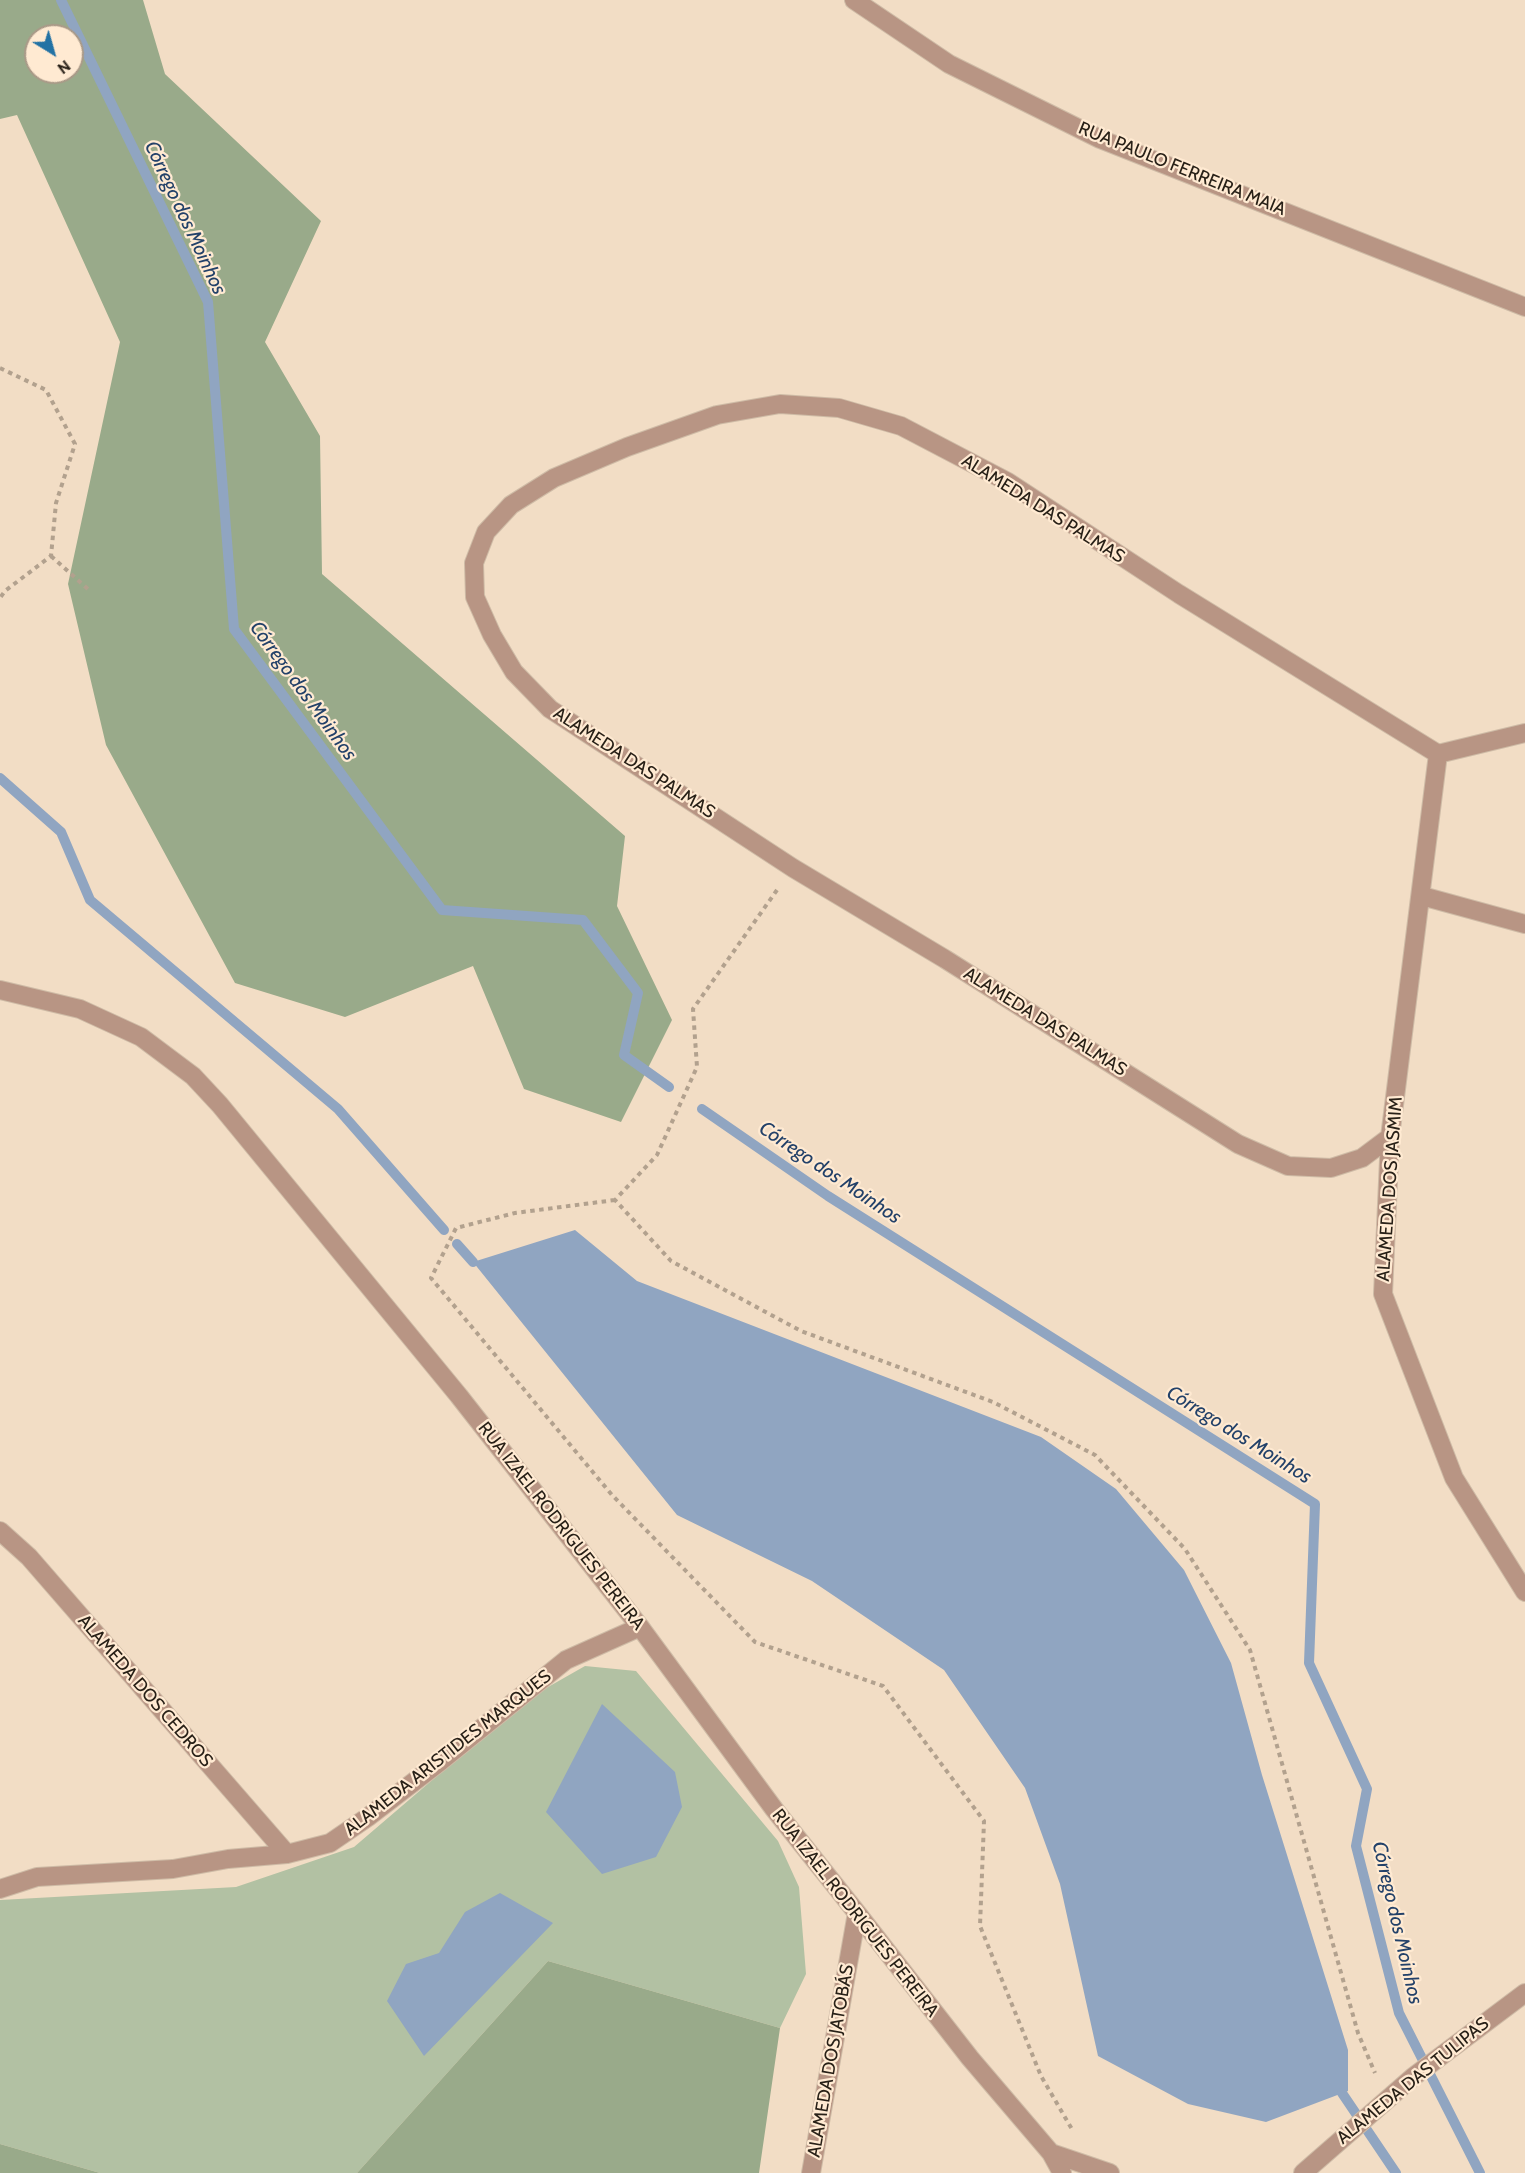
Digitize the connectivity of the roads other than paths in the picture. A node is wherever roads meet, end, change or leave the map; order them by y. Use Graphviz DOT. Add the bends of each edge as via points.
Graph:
graph roads {
  1 [pos="854,0"];
  2 [pos="1525,307"];
  3 [pos="1525,733"];
  4 [pos="1438,754"];
  5 [pos="1422,896"];
  6 [pos="1525,924"];
  7 [pos="0,990"];
  8 [pos="1390,1137"];
  9 [pos="0,1531"];
  10 [pos="1525,1592"];
  11 [pos="640,1627"];
  12 [pos="287,1854"];
  13 [pos="0,1889"];
  14 [pos="857,1912"];
  15 [pos="1525,1993"];
  16 [pos="1051,2154"];
  17 [pos="1103,2171"];
  18 [pos="811,2173"];
  19 [pos="1062,2173"];
  20 [pos="1304,2173"];
  1 -- 2 [label="street, RUA PAULO FERREIRA MAIA" via="949,64 1100,139"];
  3 -- 4 [label="street"];
  4 -- 5 [label="street, ALAMEDA DOS JASMIM"];
  4 -- 8 [label="street, ALAMEDA DAS PALMAS" via="1179,594 1008,482 901,426 839,408 780,404 749,409 717,415 627,447 554,478 511,506 486,532 474,563 475,597 492,635 514,672 550,709 793,867 1238,1144 1288,1166 1331,1168 1362,1158"];
  5 -- 6 [label="street"];
  5 -- 8 [label="street, ALAMEDA DOS JASMIM"];
  7 -- 11 [label="street, RUA IZAEL RODRIGUES PEREIRA" via="80,1009 141,1037 193,1076 459,1396"];
  8 -- 10 [label="street, ALAMEDA DOS JASMIM" via="1383,1294 1454,1478"];
  9 -- 12 [label="street, ALAMEDA DOS CEDROS" via="28,1557"];
  11 -- 12 [label="street, ALAMEDA ARISTIDES MARQUES" via="566,1660 441,1761 330,1843"];
  11 -- 14 [label="street, RUA IZAEL RODRIGUES PEREIRA" via="774,1809"];
  12 -- 13 [label="street, ALAMEDA ARISTIDES MARQUES" via="173,1869 37,1877"];
  14 -- 16 [label="street, RUA IZAEL RODRIGUES PEREIRA" via="970,2058"];
  14 -- 18 [label="street, ALAMEDA DOS JATOBÁS"];
  15 -- 20 [label="street, ALAMEDA DAS TULIPAS" via="1413,2077"];
  16 -- 17 [label="street"];
  16 -- 19 [label="street, RUA IZAEL RODRIGUES PEREIRA"];
}
